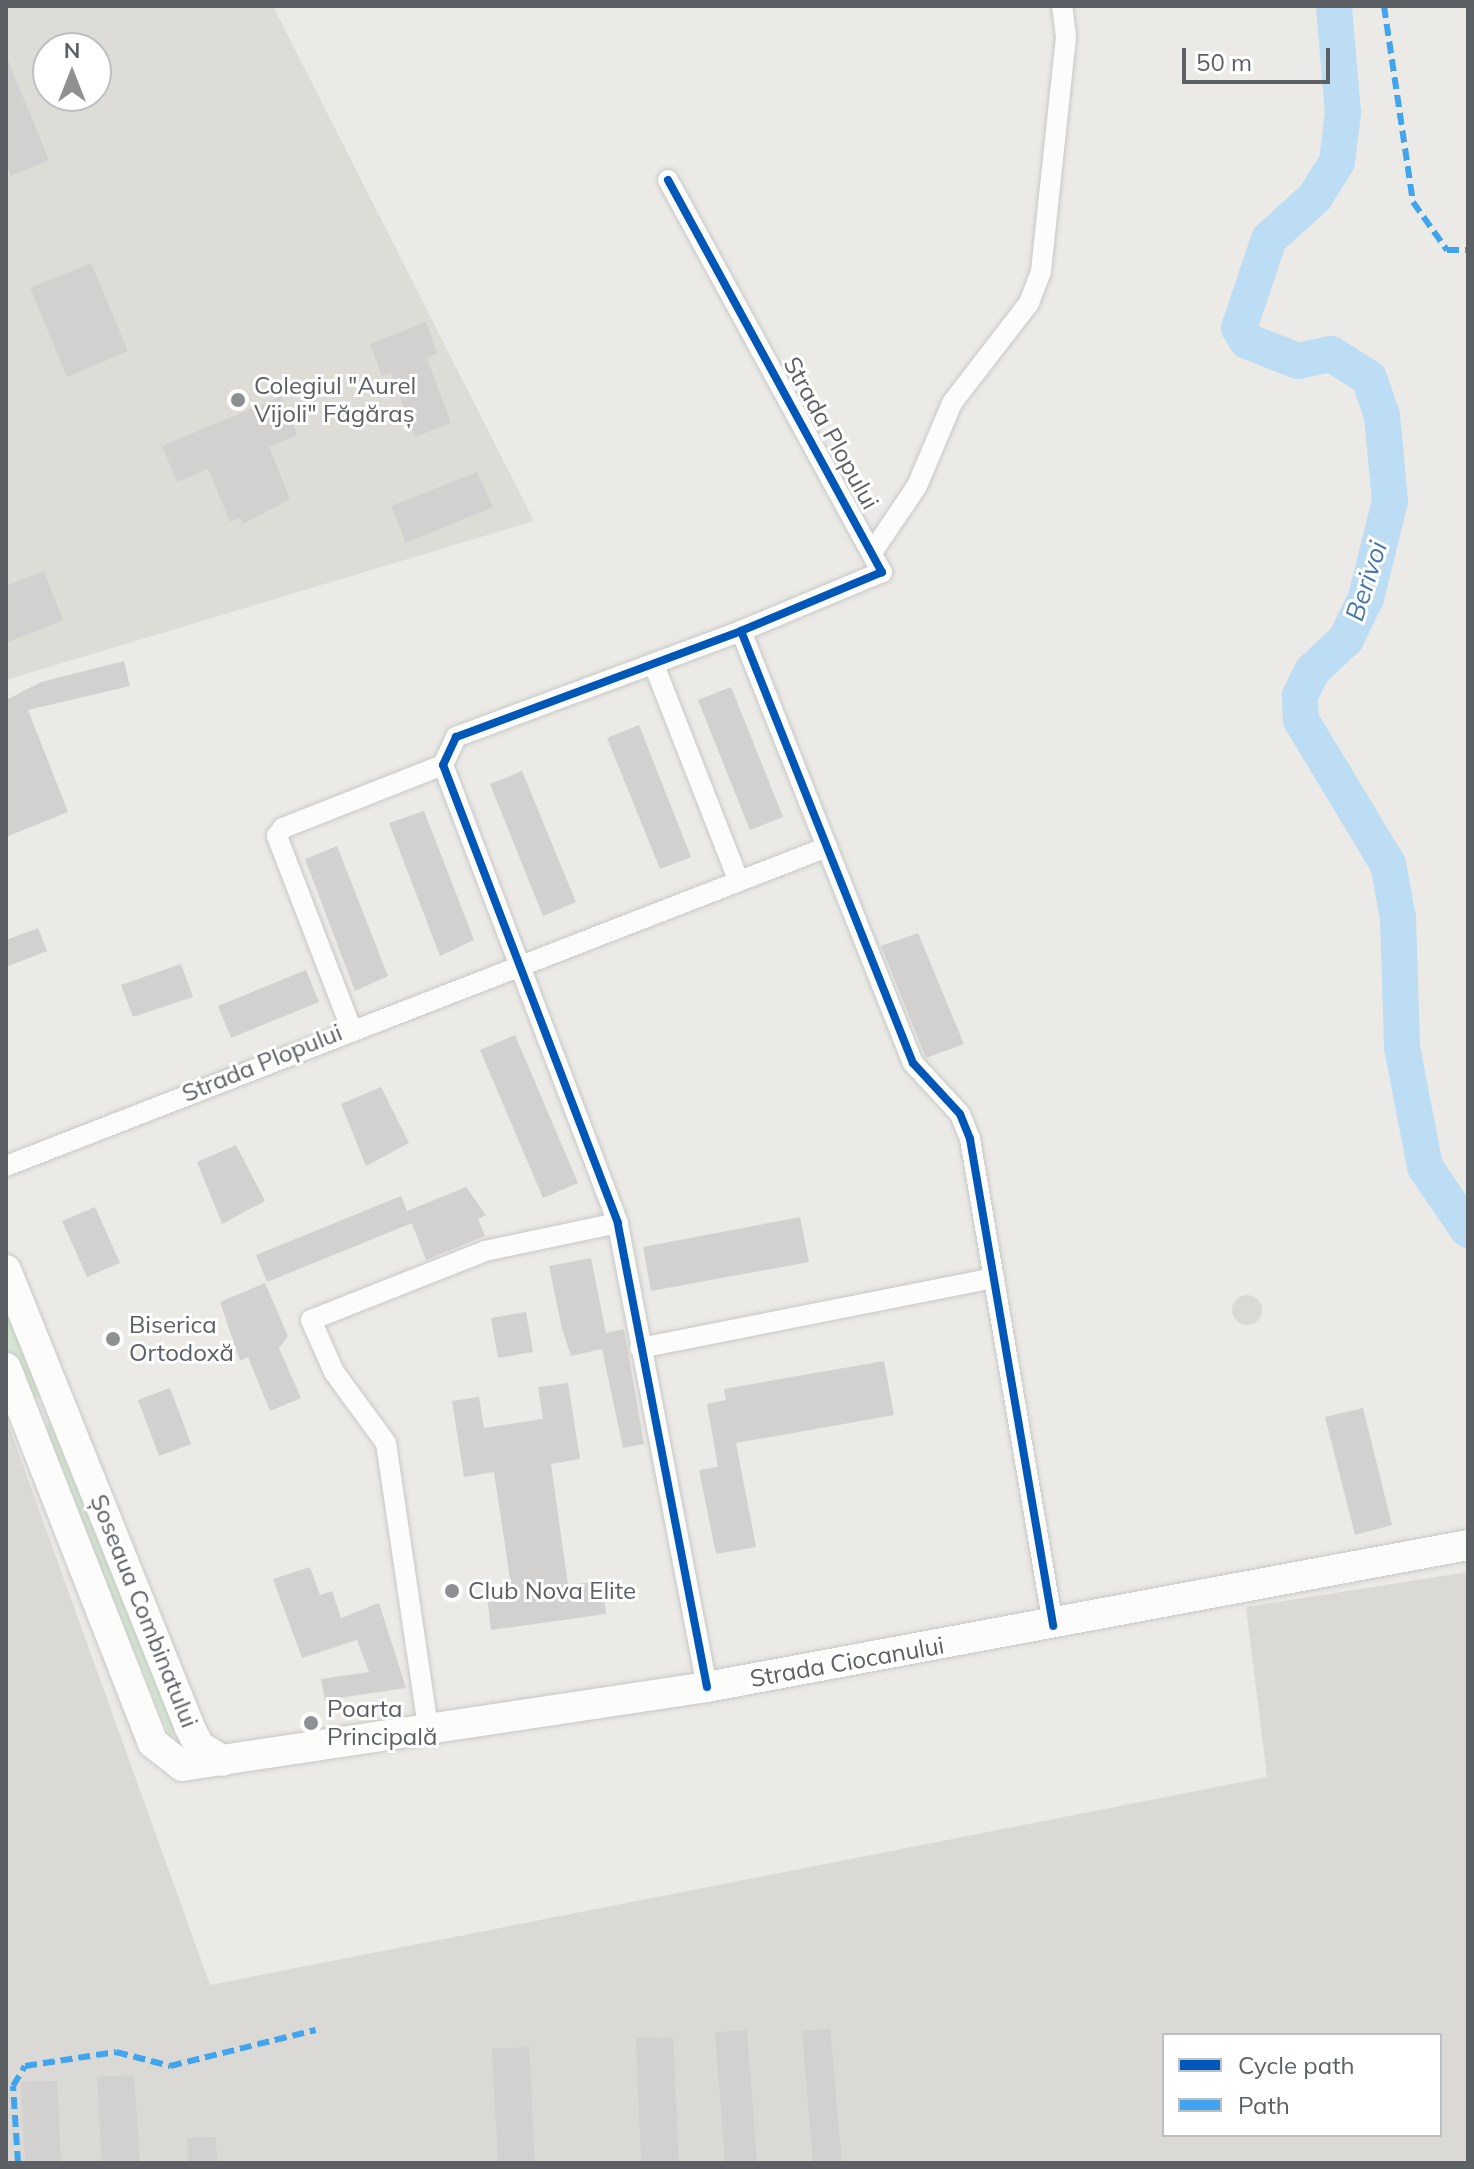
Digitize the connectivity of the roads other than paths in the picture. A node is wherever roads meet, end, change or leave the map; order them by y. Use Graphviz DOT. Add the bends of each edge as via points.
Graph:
graph roads {
  1 [pos="1062,6"];
  2 [pos="668,180"];
  3 [pos="873,551"];
  4 [pos="741,631"];
  5 [pos="654,665"];
  6 [pos="443,765"];
  7 [pos="827,847"];
  8 [pos="738,879"];
  9 [pos="519,963"];
  10 [pos="351,1028"];
  11 [pos="6,1166"];
  12 [pos="618,1223"];
  13 [pos="6,1270"];
  14 [pos="994,1278"];
  15 [pos="640,1348"];
  16 [pos="6,1368"];
  17 [pos="62,1407"];
  18 [pos="27,1421"];
  19 [pos="1468,1545"];
  20 [pos="1053,1626"];
  21 [pos="707,1687"];
  22 [pos="429,1734"];
  23 [pos="223,1761"];
  1 -- 3 [label="street" via="1063,66 1041,271 1029,303 952,403 917,486"];
  2 -- 3 [label="street, Strada Plopului"];
  3 -- 4 [label="street" via="882,572"];
  4 -- 5 [label="street"];
  4 -- 7 [label="street"];
  5 -- 6 [label="street" via="456,737"];
  5 -- 8 [label="street"];
  6 -- 9 [label="street"];
  6 -- 10 [label="street" via="283,828 277,836"];
  7 -- 8 [label="street, Strada Plopului"];
  7 -- 14 [label="street" via="913,1063 960,1114 970,1139"];
  8 -- 9 [label="street, Strada Plopului"];
  9 -- 10 [label="street, Strada Plopului"];
  9 -- 12 [label="street"];
  10 -- 11 [label="street, Strada Plopului"];
  12 -- 15 [label="street"];
  12 -- 22 [label="street" via="485,1251 311,1320 334,1372 386,1443"];
  13 -- 17 [label="main road, Șoseaua Combinatului"];
  14 -- 15 [label="street"];
  14 -- 20 [label="street"];
  15 -- 21 [label="street"];
  16 -- 18 [label="main road, Șoseaua Combinatului"];
  17 -- 18 [label="main road"];
  17 -- 23 [label="main road, Șoseaua Combinatului" via="189,1726 199,1746"];
  18 -- 23 [label="main road, Șoseaua Combinatului" via="153,1743 182,1766"];
  19 -- 20 [label="main road, Strada Ciocanului"];
  20 -- 21 [label="main road, Strada Ciocanului"];
  21 -- 22 [label="main road, Strada Ciocanului"];
  22 -- 23 [label="main road, Strada Ciocanului"];
}
